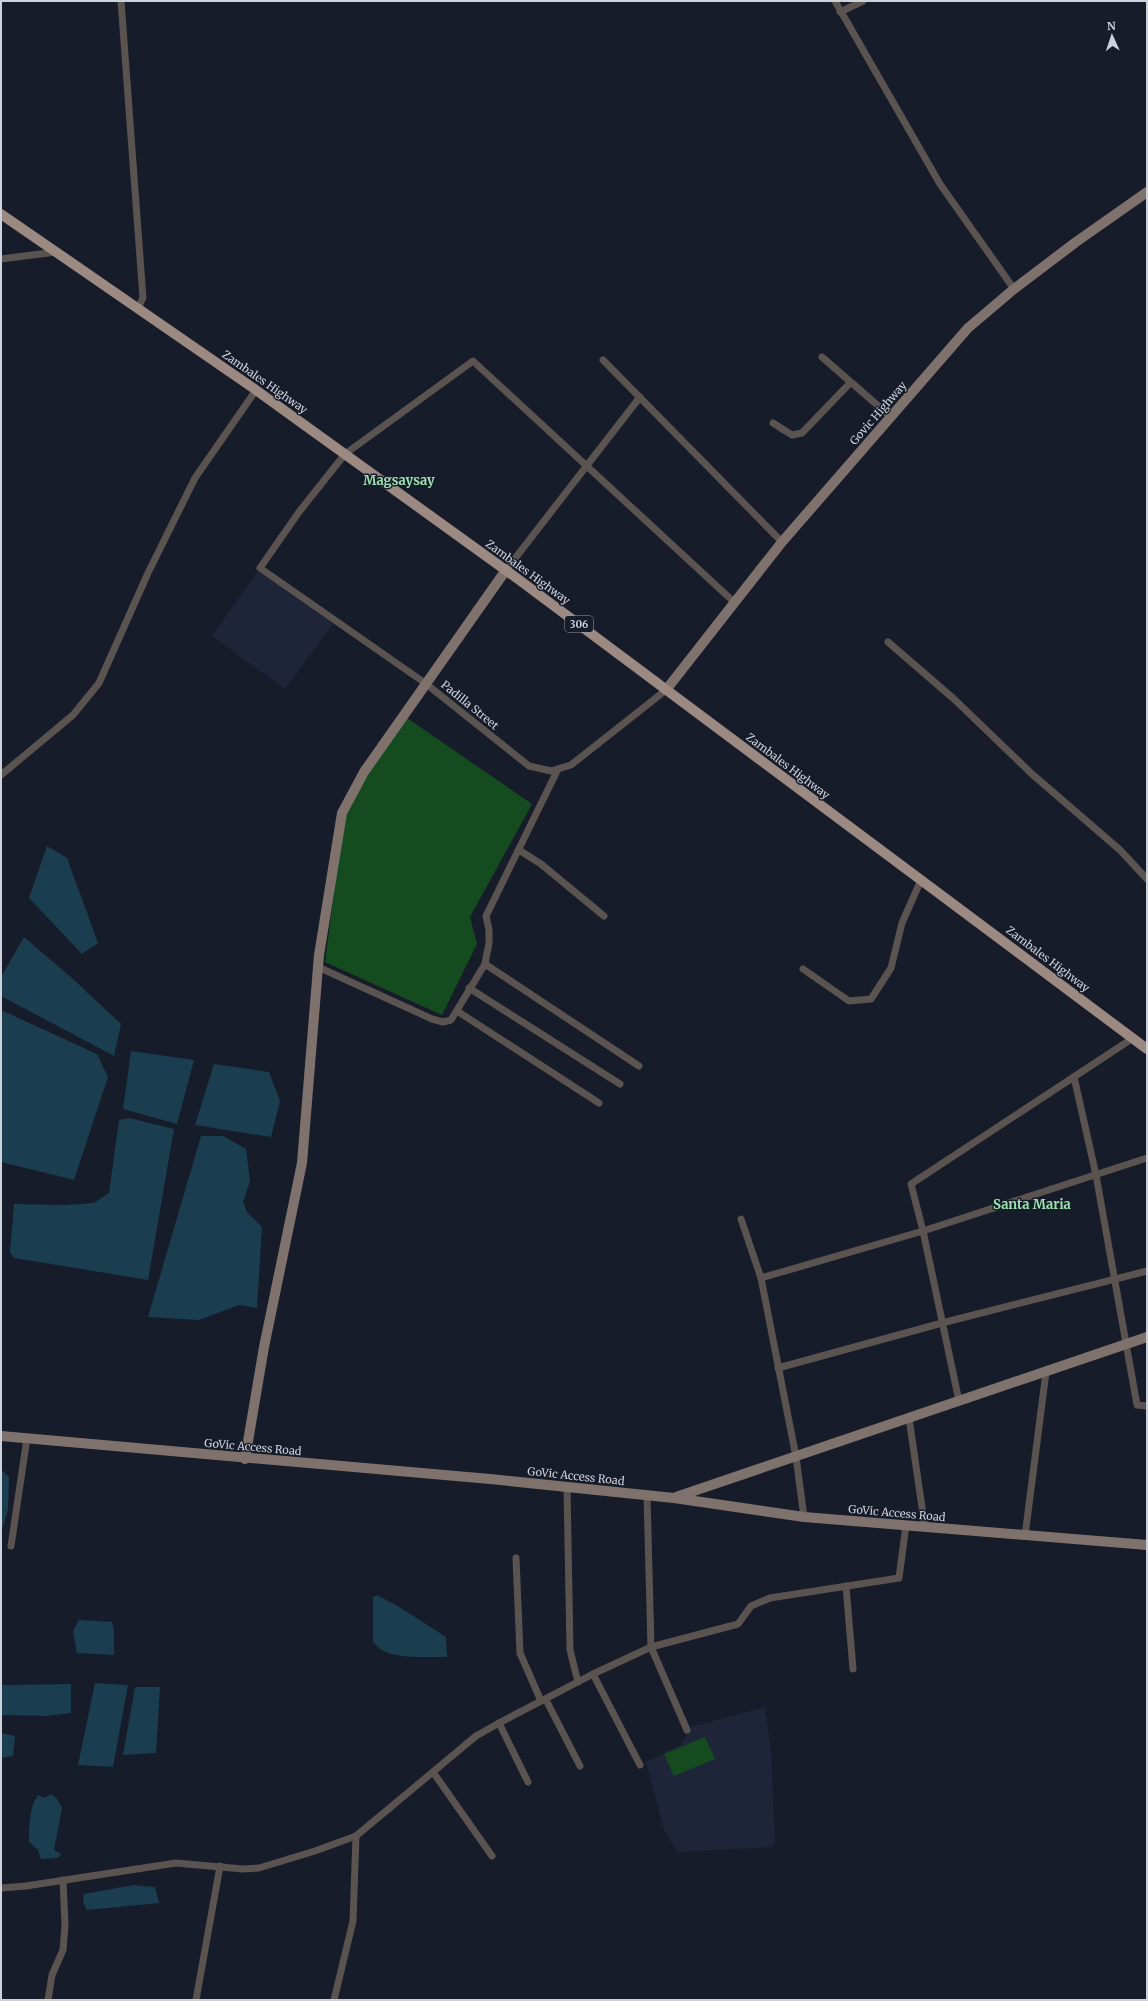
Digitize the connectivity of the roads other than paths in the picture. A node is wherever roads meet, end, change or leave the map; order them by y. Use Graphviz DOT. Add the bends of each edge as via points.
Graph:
graph roads {
  1 [pos="121,1"];
  2 [pos="835,1"];
  3 [pos="863,1"];
  4 [pos="840,12"];
  5 [pos="1147,192"];
  6 [pos="1,214"];
  7 [pos="56,252"];
  8 [pos="1,259"];
  9 [pos="1014,289"];
  10 [pos="138,308"];
  11 [pos="822,357"];
  12 [pos="603,360"];
  13 [pos="850,383"];
  14 [pos="256,390"];
  15 [pos="640,397"];
  16 [pos="891,417"];
  17 [pos="773,423"];
  18 [pos="345,454"];
  19 [pos="587,465"];
  20 [pos="782,542"];
  21 [pos="506,570"];
  22 [pos="734,602"];
  23 [pos="888,642"];
  24 [pos="425,683"];
  25 [pos="666,690"];
  26 [pos="558,769"];
  27 [pos="1,775"];
  28 [pos="519,850"];
  29 [pos="1147,879"];
  30 [pos="921,880"];
  31 [pos="604,916"];
  32 [pos="485,964"];
  33 [pos="318,967"];
  34 [pos="803,969"];
  35 [pos="469,988"];
  36 [pos="457,1011"];
  37 [pos="1133,1038"];
  38 [pos="1147,1049"];
  39 [pos="639,1066"];
  40 [pos="1074,1077"];
  41 [pos="620,1084"];
  42 [pos="599,1103"];
  43 [pos="1147,1158"];
  44 [pos="1096,1175"];
  45 [pos="741,1219"];
  46 [pos="923,1231"];
  47 [pos="1147,1271"];
  48 [pos="761,1278"];
  49 [pos="1114,1280"];
  50 [pos="942,1323"];
  51 [pos="1147,1337"];
  52 [pos="1127,1344"];
  53 [pos="778,1368"];
  54 [pos="1046,1372"];
  55 [pos="959,1401"];
  56 [pos="1147,1406"];
  57 [pos="909,1418"];
  58 [pos="1,1436"];
  59 [pos="27,1438"];
  60 [pos="796,1456"];
  61 [pos="245,1459"];
  62 [pos="567,1487"];
  63 [pos="647,1496"];
  64 [pos="674,1498"];
  65 [pos="804,1518"];
  66 [pos="906,1525"];
  67 [pos="925,1528"];
  68 [pos="1025,1536"];
  69 [pos="11,1546"];
  70 [pos="1147,1546"];
  71 [pos="516,1558"];
  72 [pos="846,1586"];
  73 [pos="651,1648"];
  74 [pos="853,1669"];
  75 [pos="593,1674"];
  76 [pos="578,1682"];
  77 [pos="543,1701"];
  78 [pos="499,1723"];
  79 [pos="687,1730"];
  80 [pos="640,1765"];
  81 [pos="580,1766"];
  82 [pos="433,1772"];
  83 [pos="528,1782"];
  84 [pos="356,1836"];
  85 [pos="492,1856"];
  86 [pos="220,1866"];
  87 [pos="63,1880"];
  88 [pos="1,1888"];
  89 [pos="48,2000"];
  90 [pos="196,2000"];
  91 [pos="334,2000"];
  1 -- 10 [label="street" via="143,298"];
  2 -- 4 [label="street"];
  3 -- 4 [label="street"];
  4 -- 9 [label="street" via="940,184"];
  5 -- 9 [label="main road, Govic Highway"];
  6 -- 7 [label="main road, Zambales Highway / 306"];
  7 -- 8 [label="street"];
  7 -- 10 [label="main road, Zambales Highway / 306"];
  9 -- 16 [label="main road, Govic Highway" via="968,328"];
  10 -- 14 [label="main road, Zambales Highway / 306"];
  11 -- 13 [label="street"];
  12 -- 15 [label="street"];
  13 -- 16 [label="street"];
  13 -- 17 [label="street" via="802,433 792,435"];
  14 -- 18 [label="main road, Zambales Highway / 306"];
  14 -- 27 [label="street" via="195,478 148,573 99,682 73,715"];
  15 -- 19 [label="street"];
  15 -- 20 [label="street"];
  16 -- 20 [label="main road, Govic Highway"];
  18 -- 19 [label="street" via="473,361"];
  18 -- 21 [label="main road, Zambales Highway / 306"];
  18 -- 24 [label="street, Padilla Street" via="299,512 260,568"];
  19 -- 21 [label="street"];
  19 -- 22 [label="street"];
  20 -- 22 [label="main road, Govic Highway"];
  21 -- 24 [label="main road"];
  21 -- 25 [label="main road, Zambales Highway / 306"];
  22 -- 25 [label="main road, Govic Highway"];
  23 -- 29 [label="street" via="1032,774 1120,850"];
  24 -- 26 [label="street, Padilla Street" via="529,766 551,771"];
  24 -- 33 [label="main road" via="364,772 342,814"];
  25 -- 26 [label="street, Padilla Street" via="571,765"];
  25 -- 30 [label="main road, Zambales Highway / 306"];
  26 -- 28 [label="street"];
  28 -- 31 [label="street" via="541,864"];
  28 -- 32 [label="street" via="486,916 490,943"];
  30 -- 34 [label="street" via="902,924 891,968 871,999 850,1001"];
  30 -- 37 [label="main road, Zambales Highway / 306"];
  32 -- 35 [label="street"];
  32 -- 39 [label="street"];
  33 -- 36 [label="street" via="432,1019 443,1022 451,1020"];
  33 -- 61 [label="main road" via="302,1163 264,1347"];
  35 -- 36 [label="street"];
  35 -- 41 [label="street"];
  36 -- 42 [label="street"];
  37 -- 38 [label="main road, Zambales Highway / 306"];
  37 -- 40 [label="street"];
  40 -- 44 [label="street"];
  40 -- 46 [label="street" via="911,1184"];
  43 -- 44 [label="street"];
  44 -- 46 [label="street"];
  44 -- 49 [label="street"];
  45 -- 48 [label="street"];
  46 -- 48 [label="street"];
  46 -- 50 [label="street"];
  47 -- 49 [label="street"];
  48 -- 53 [label="street"];
  49 -- 50 [label="street"];
  49 -- 52 [label="street"];
  50 -- 53 [label="street"];
  50 -- 55 [label="street"];
  51 -- 52 [label="main road"];
  52 -- 54 [label="main road"];
  52 -- 56 [label="street" via="1137,1405"];
  53 -- 60 [label="street"];
  54 -- 55 [label="main road"];
  54 -- 68 [label="street"];
  55 -- 57 [label="main road"];
  57 -- 60 [label="main road"];
  57 -- 67 [label="street"];
  58 -- 59 [label="main road, GoVic Access Road"];
  59 -- 61 [label="main road, GoVic Access Road"];
  59 -- 69 [label="street"];
  60 -- 64 [label="main road"];
  60 -- 65 [label="street"];
  61 -- 62 [label="main road, GoVic Access Road"];
  62 -- 63 [label="main road, GoVic Access Road"];
  62 -- 76 [label="street" via="570,1650"];
  63 -- 64 [label="main road, GoVic Access Road"];
  63 -- 73 [label="street"];
  64 -- 65 [label="main road, GoVic Access Road"];
  65 -- 66 [label="main road, GoVic Access Road"];
  66 -- 67 [label="main road, GoVic Access Road"];
  66 -- 72 [label="street" via="899,1578"];
  67 -- 68 [label="main road, GoVic Access Road"];
  68 -- 70 [label="main road, GoVic Access Road"];
  71 -- 77 [label="street" via="520,1653"];
  72 -- 73 [label="street" via="770,1598 751,1606 738,1624"];
  72 -- 74 [label="street"];
  73 -- 75 [label="street"];
  73 -- 79 [label="street"];
  75 -- 76 [label="street"];
  75 -- 80 [label="street"];
  76 -- 77 [label="street"];
  77 -- 78 [label="street"];
  77 -- 81 [label="street"];
  78 -- 82 [label="street" via="476,1736"];
  78 -- 83 [label="street"];
  82 -- 84 [label="street"];
  82 -- 85 [label="street"];
  84 -- 86 [label="street" via="315,1852 259,1868"];
  84 -- 91 [label="street" via="353,1921"];
  86 -- 87 [label="street" via="176,1863"];
  86 -- 90 [label="street"];
  87 -- 88 [label="street"];
  87 -- 89 [label="street" via="63,1950 52,1975"];
}
